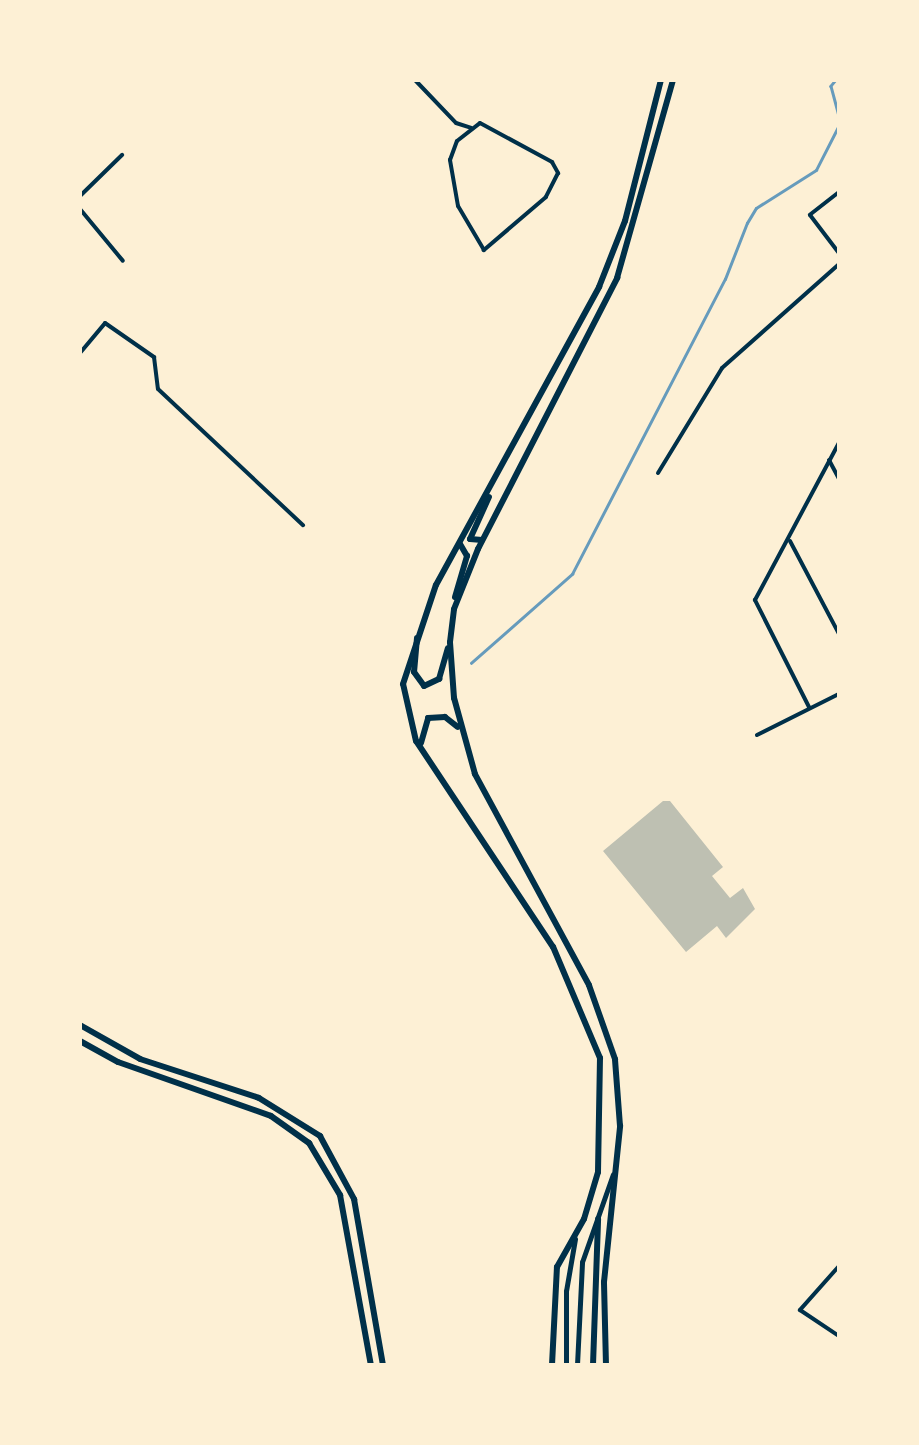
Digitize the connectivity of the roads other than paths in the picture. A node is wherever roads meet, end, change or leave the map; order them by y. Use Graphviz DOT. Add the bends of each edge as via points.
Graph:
graph roads {
  1 [pos="415,80"];
  2 [pos="661,80"];
  3 [pos="672,80"];
  4 [pos="456,123"];
  5 [pos="472,128"];
  6 [pos="457,140"];
  7 [pos="122,155"];
  8 [pos="838,195"];
  9 [pos="80,196"];
  10 [pos="80,209"];
  11 [pos="839,254"];
  12 [pos="123,262"];
  13 [pos="839,264"];
  14 [pos="83,345"];
  15 [pos="80,354"];
  16 [pos="839,443"];
  17 [pos="829,460"];
  18 [pos="658,473"];
  19 [pos="839,479"];
  20 [pos="490,491"];
  21 [pos="303,525"];
  22 [pos="789,539"];
  23 [pos="482,540"];
  24 [pos="460,544"];
  25 [pos="454,608"];
  26 [pos="418,628"];
  27 [pos="839,634"];
  28 [pos="450,642"];
  29 [pos="839,694"];
  30 [pos="809,708"];
  31 [pos="460,728"];
  32 [pos="757,735"];
  33 [pos="421,749"];
  34 [pos="80,1025"];
  35 [pos="80,1040"];
  36 [pos="614,1170"];
  37 [pos="598,1219"];
  38 [pos="579,1229"];
  39 [pos="839,1266"];
  40 [pos="839,1336"];
  41 [pos="371,1365"];
  42 [pos="383,1365"];
  43 [pos="552,1365"];
  44 [pos="566,1365"];
  45 [pos="577,1365"];
  46 [pos="594,1365"];
  47 [pos="606,1365"];
  1 -- 4 [label="street"];
  2 -- 20 [label="main road" via="624,222 599,287"];
  3 -- 23 [label="main road" via="611,293"];
  4 -- 5 [label="street"];
  4 -- 6 [label="street"];
  5 -- 6 [label="street"];
  5 -- 6 [label="street" via="487,124 552,162 558,173 546,197 488,250 476,244 458,206 450,160"];
  7 -- 9 [label="street"];
  8 -- 11 [label="street" via="810,215"];
  10 -- 12 [label="street"];
  13 -- 18 [label="street" via="722,368"];
  14 -- 15 [label="street"];
  14 -- 21 [label="street" via="109,323 154,356 155,385"];
  16 -- 17 [label="street"];
  17 -- 19 [label="street"];
  17 -- 22 [label="street"];
  20 -- 23 [label="main road" via="470,539"];
  20 -- 24 [label="main road"];
  22 -- 27 [label="street"];
  22 -- 30 [label="street" via="755,600"];
  23 -- 25 [label="main road"];
  24 -- 25 [label="main road" via="467,556"];
  24 -- 26 [label="main road"];
  25 -- 28 [label="main road"];
  26 -- 28 [label="main road" via="414,672 421,685 438,679"];
  26 -- 33 [label="main road" via="402,692"];
  28 -- 31 [label="main road"];
  29 -- 30 [label="street"];
  30 -- 32 [label="street"];
  31 -- 33 [label="main road" via="445,717 428,718 420,729"];
  31 -- 36 [label="main road" via="475,774 604,1020 618,1089"];
  33 -- 38 [label="main road" via="538,922 593,1032 603,1079 602,1132 596,1186"];
  34 -- 42 [label="main road" via="126,1053 259,1098 320,1136 354,1198"];
  35 -- 41 [label="main road" via="118,1062 271,1116 309,1143 340,1194"];
  36 -- 37 [label="main road"];
  36 -- 47 [label="main road" via="604,1282"];
  37 -- 45 [label="main road" via="582,1262"];
  37 -- 46 [label="main road"];
  38 -- 43 [label="main road" via="556,1267"];
  38 -- 44 [label="main road" via="568,1272"];
  39 -- 40 [label="street" via="800,1310"];
}
